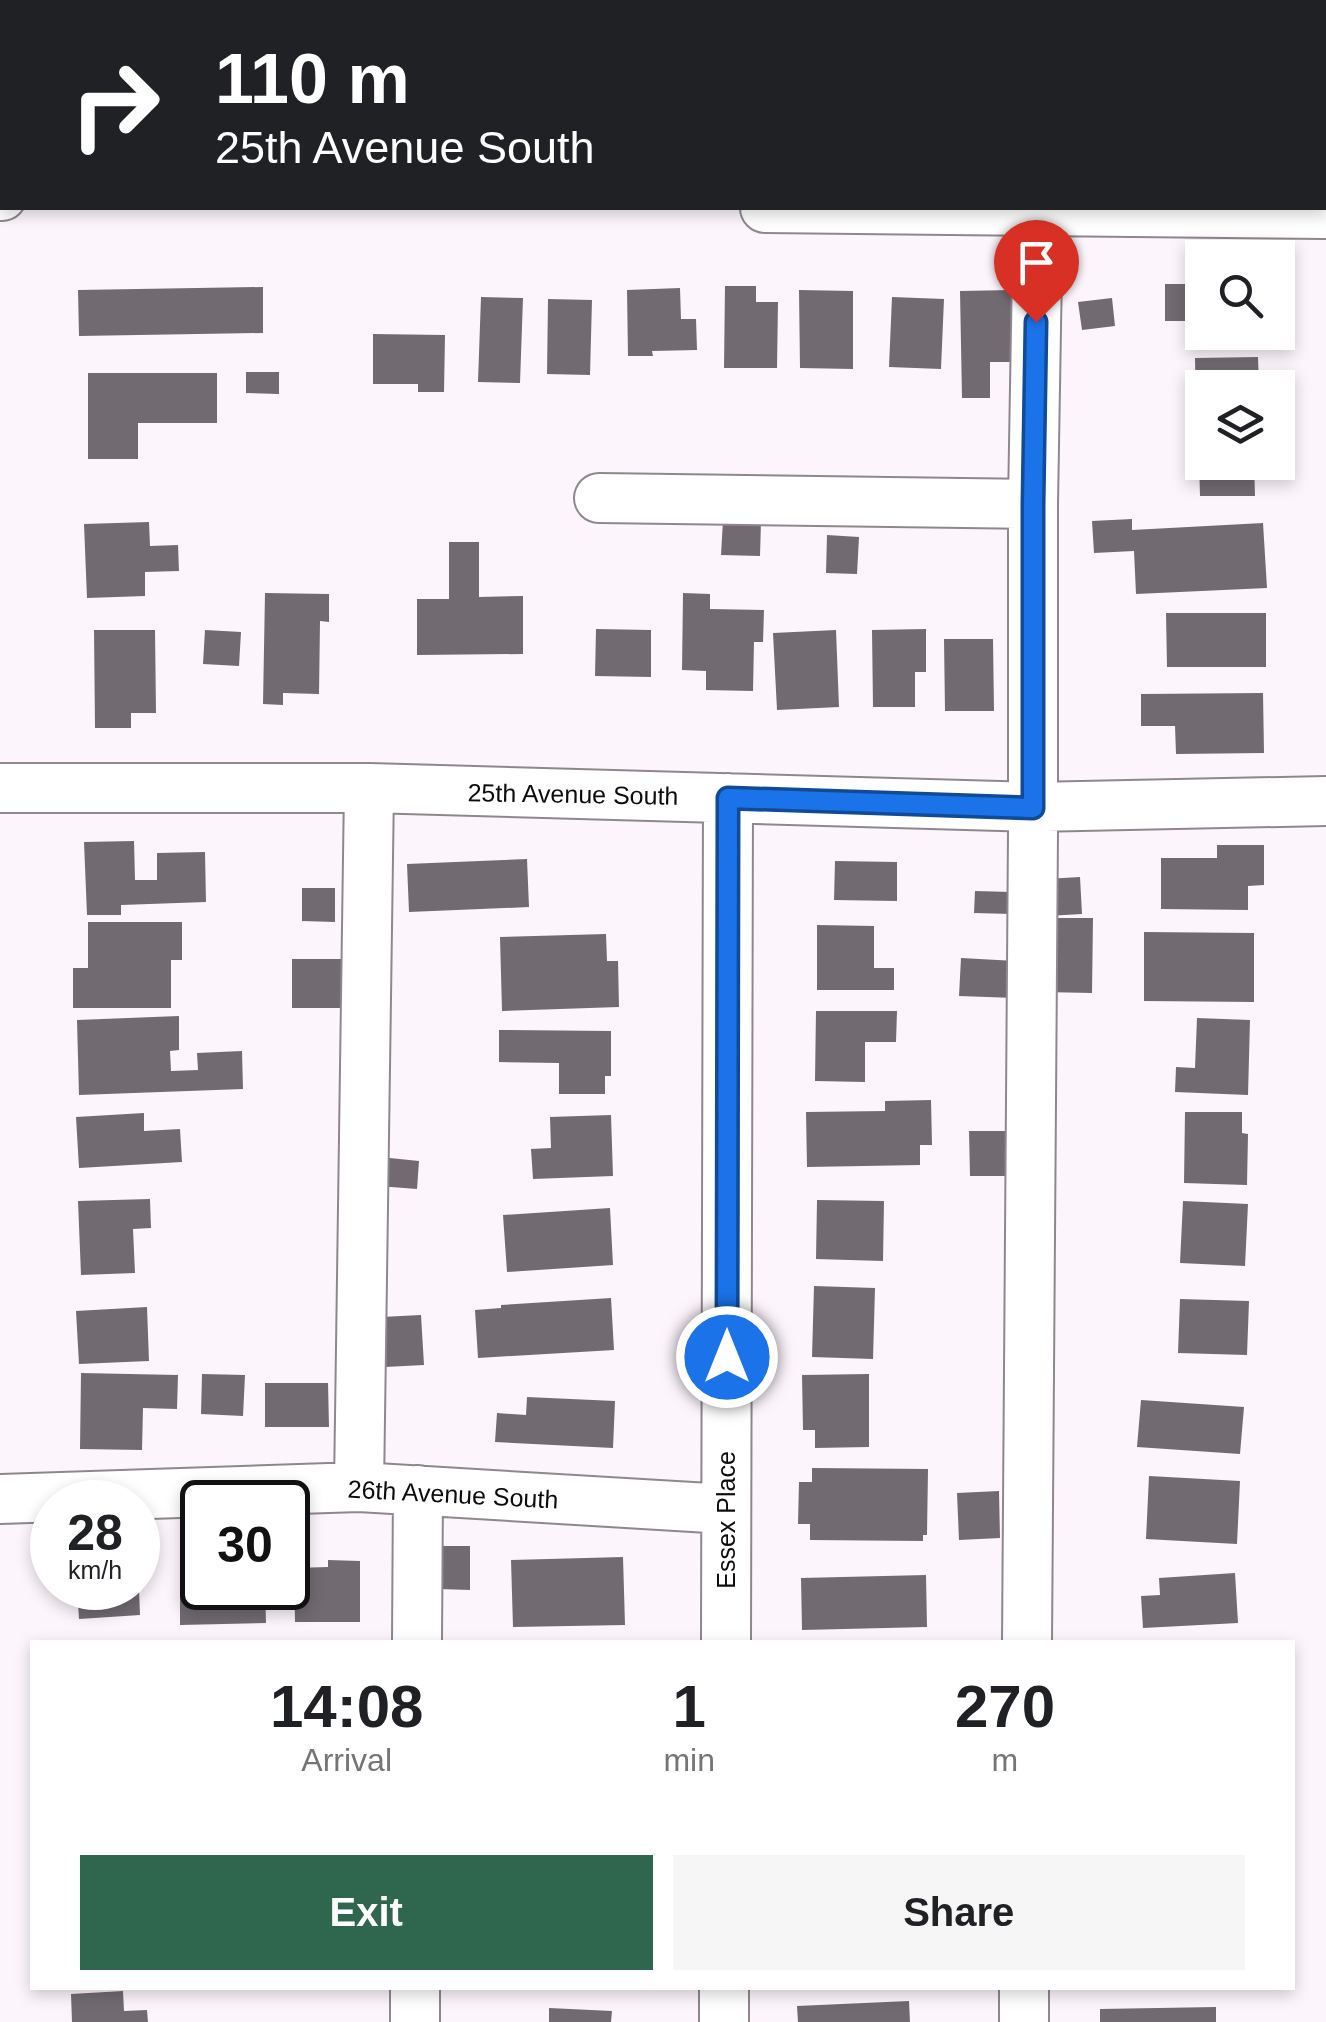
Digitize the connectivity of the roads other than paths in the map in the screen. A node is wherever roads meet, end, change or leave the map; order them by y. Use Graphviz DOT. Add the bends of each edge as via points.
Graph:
graph roads {
  1 [pos="976,210"];
  2 [pos="1145,210"];
  3 [pos="1038,211"];
  4 [pos="1326,214"];
  5 [pos="599,498"];
  6 [pos="1033,504"];
  7 [pos="0,788"];
  8 [pos="369,788"];
  9 [pos="728,798"];
  10 [pos="1326,801"];
  11 [pos="1033,808"];
  12 [pos="359,1487"];
  13 [pos="418,1490"];
  14 [pos="0,1498"];
  15 [pos="726,1509"];
  16 [pos="417,1640"];
  17 [pos="726,1640"];
  18 [pos="1027,1640"];
  19 [pos="415,1990"];
  20 [pos="724,1990"];
  21 [pos="1024,1990"];
  22 [pos="414,2022"];
  23 [pos="724,2022"];
  24 [pos="1024,2022"];
  1 -- 3 [label="street"];
  2 -- 3 [label="street"];
  2 -- 4 [label="street"];
  3 -- 6 [label="street"];
  5 -- 6 [label="street"];
  6 -- 11 [label="street"];
  7 -- 8 [label="street, 25th Avenue South"];
  8 -- 9 [label="street, 25th Avenue South"];
  8 -- 12 [label="street"];
  9 -- 11 [label="street, 25th Avenue South"];
  9 -- 15 [label="street, Essex Place"];
  10 -- 11 [label="street, 25th Avenue South"];
  11 -- 18 [label="street"];
  12 -- 13 [label="street, 26th Avenue South"];
  12 -- 14 [label="street, 26th Avenue South"];
  13 -- 15 [label="street, 26th Avenue South"];
  13 -- 16 [label="street"];
  15 -- 17 [label="street, Essex Place"];
  19 -- 22 [label="street"];
  20 -- 23 [label="street"];
  21 -- 24 [label="street"];
}
